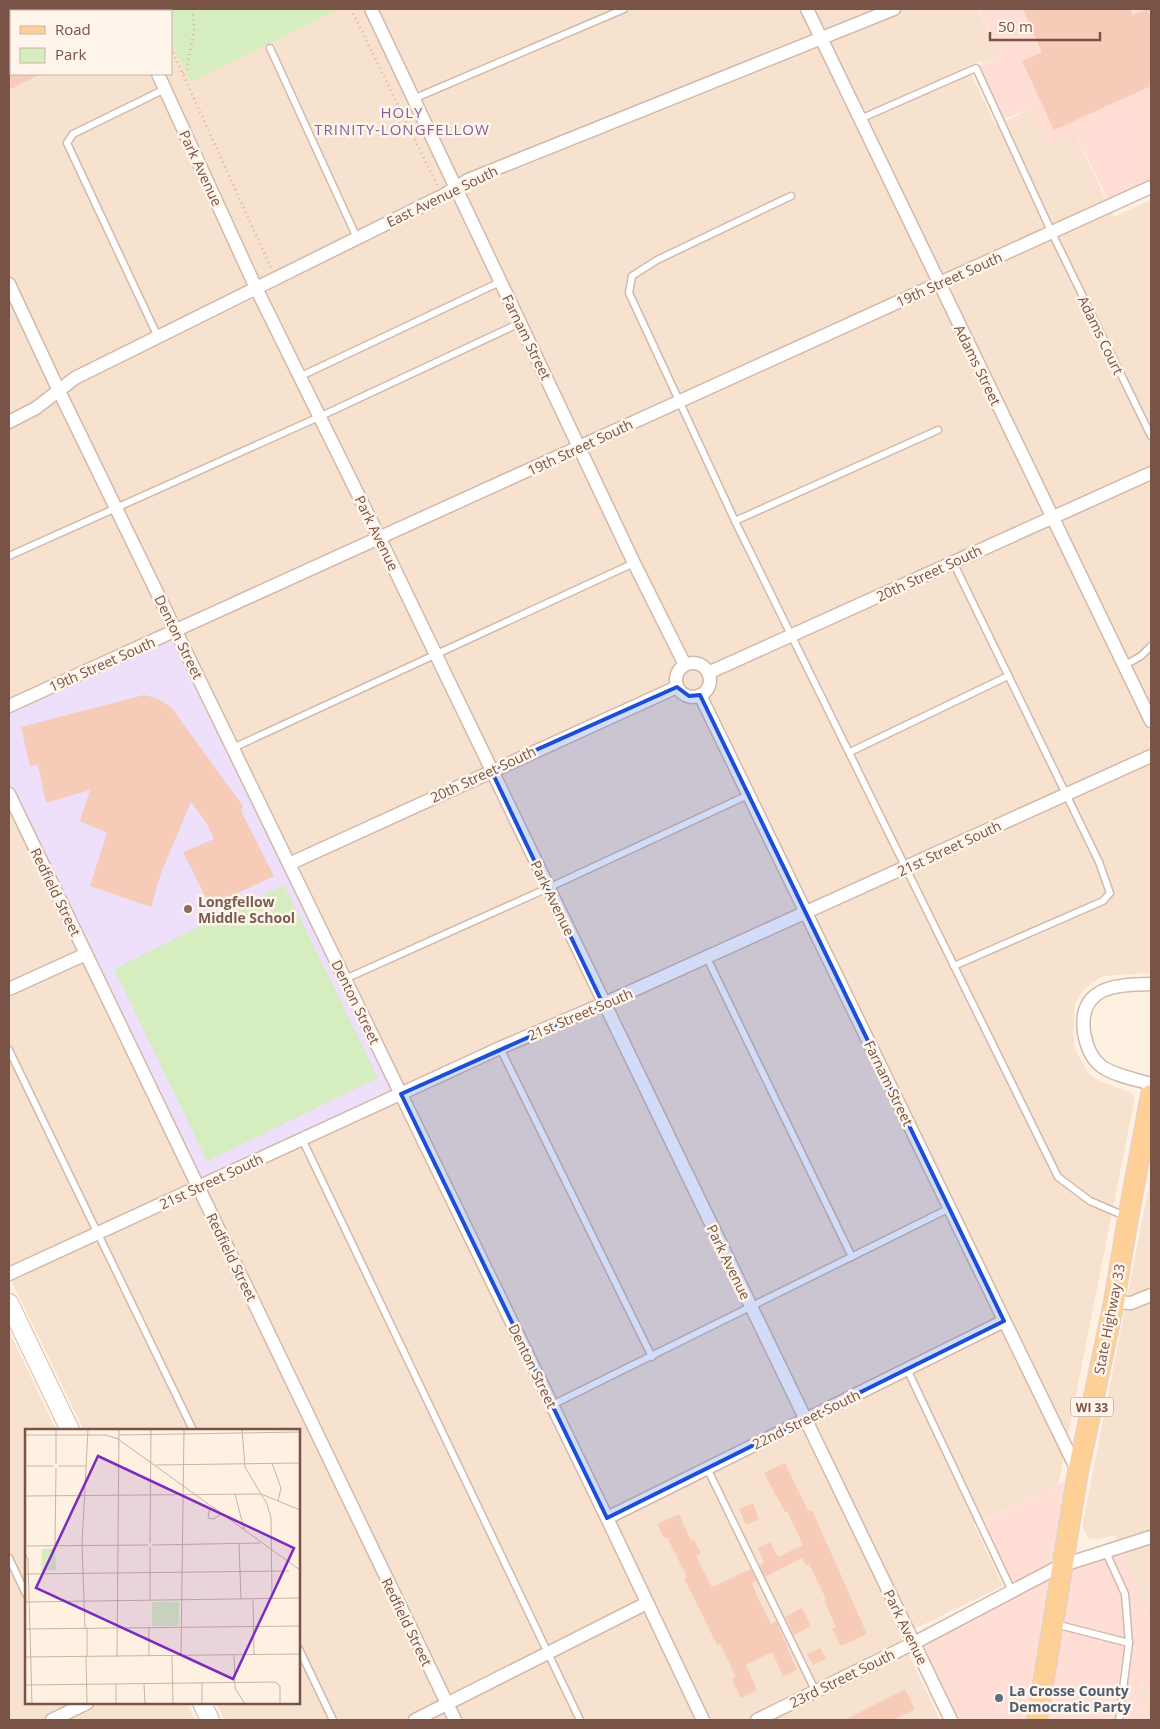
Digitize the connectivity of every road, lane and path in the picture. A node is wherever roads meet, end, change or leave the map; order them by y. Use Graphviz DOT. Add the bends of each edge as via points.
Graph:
graph roads {
  1 [pos="193,9"];
  2 [pos="352,9"];
  3 [pos="371,9"];
  4 [pos="624,9"];
  5 [pos="807,9"];
  6 [pos="894,9"];
  7 [pos="820,38"];
  8 [pos="270,48"];
  9 [pos="172,50"];
  10 [pos="183,73"];
  11 [pos="158,75"];
  12 [pos="165,89"];
  13 [pos="413,99"];
  14 [pos="860,119"];
  15 [pos="1151,187"];
  16 [pos="455,188"];
  17 [pos="442,196"];
  18 [pos="791,196"];
  19 [pos="1052,233"];
  20 [pos="357,238"];
  21 [pos="276,278"];
  22 [pos="500,282"];
  23 [pos="938,283"];
  24 [pos="9,284"];
  25 [pos="256,288"];
  26 [pos="520,323"];
  27 [pos="158,337"];
  28 [pos="299,377"];
  29 [pos="59,391"];
  30 [pos="678,402"];
  31 [pos="319,417"];
  32 [pos="9,422"];
  33 [pos="938,430"];
  34 [pos="1151,436"];
  35 [pos="580,448"];
  36 [pos="1151,473"];
  37 [pos="116,507"];
  38 [pos="1052,517"];
  39 [pos="735,521"];
  40 [pos="380,539"];
  41 [pos="9,556"];
  42 [pos="953,562"];
  43 [pos="634,563"];
  44 [pos="176,630"];
  45 [pos="792,636"];
  46 [pos="1151,646"];
  47 [pos="435,655"];
  48 [pos="685,665"];
  49 [pos="1124,665"];
  50 [pos="708,673"];
  51 [pos="1008,676"];
  52 [pos="677,686"];
  53 [pos="700,695"];
  54 [pos="9,706"];
  55 [pos="1151,721"];
  56 [pos="233,748"];
  57 [pos="850,752"];
  58 [pos="1151,756"];
  59 [pos="491,770"];
  60 [pos="9,794"];
  61 [pos="748,795"];
  62 [pos="1065,795"];
  63 [pos="289,864"];
  64 [pos="906,868"];
  65 [pos="548,888"];
  66 [pos="806,913"];
  67 [pos="86,954"];
  68 [pos="707,958"];
  69 [pos="954,966"];
  70 [pos="345,979"];
  71 [pos="1151,984"];
  72 [pos="9,989"];
  73 [pos="603,1004"];
  74 [pos="500,1048"];
  75 [pos="9,1050"];
  76 [pos="1151,1084"];
  77 [pos="401,1094"];
  78 [pos="1151,1095"];
  79 [pos="302,1139"];
  80 [pos="198,1187"];
  81 [pos="950,1208"];
  82 [pos="1128,1218"];
  83 [pos="98,1233"];
  84 [pos="852,1257"];
  85 [pos="9,1274"];
  86 [pos="1151,1295"];
  87 [pos="1114,1302"];
  88 [pos="752,1308"];
  89 [pos="11,1311"];
  90 [pos="1004,1321"];
  91 [pos="652,1357"];
  92 [pos="907,1369"];
  93 [pos="552,1405"];
  94 [pos="806,1418"];
  95 [pos="70,1429"];
  96 [pos="193,1429"];
  97 [pos="707,1468"];
  98 [pos="1078,1472"];
  99 [pos="607,1518"];
  100 [pos="1151,1537"];
  101 [pos="1105,1550"];
  102 [pos="9,1558"];
  103 [pos="1060,1566"];
  104 [pos="25,1592"];
  105 [pos="1013,1592"];
  106 [pos="647,1603"];
  107 [pos="1052,1623"];
  108 [pos="914,1643"];
  109 [pos="1129,1644"];
  110 [pos="300,1651"];
  111 [pos="548,1653"];
  112 [pos="815,1690"];
  113 [pos="82,1704"];
  114 [pos="202,1704"];
  115 [pos="447,1704"];
  116 [pos="52,1720"];
  117 [pos="210,1720"];
  118 [pos="333,1720"];
  119 [pos="415,1720"];
  120 [pos="455,1720"];
  121 [pos="580,1720"];
  122 [pos="703,1720"];
  123 [pos="757,1720"];
  124 [pos="951,1720"];
  125 [pos="1037,1720"];
  126 [pos="1119,1720"];
  1 -- 10 [label="path" via="194,32 187,69"];
  2 -- 17 [label="path"];
  3 -- 13 [label="street, Farnam Street"];
  4 -- 13 [label="lane"];
  5 -- 7 [label="street, Adams Street"];
  6 -- 7 [label="street, East Avenue South"];
  7 -- 14 [label="street, Adams Street"];
  7 -- 16 [label="street, East Avenue South"];
  8 -- 20 [label="lane"];
  9 -- 10 [label="path"];
  10 -- 21 [label="path"];
  11 -- 12 [label="street, Park Avenue"];
  12 -- 25 [label="street, Park Avenue"];
  12 -- 27 [label="lane" via="73,134 66,143"];
  13 -- 16 [label="street, Farnam Street"];
  14 -- 19 [label="lane, Adams Court" via="976,68"];
  14 -- 23 [label="street, Adams Street"];
  15 -- 19 [label="street, 19th Street South"];
  16 -- 17 [label="street, East Avenue South"];
  16 -- 22 [label="street, Farnam Street"];
  17 -- 20 [label="street, East Avenue South"];
  18 -- 30 [label="lane" via="657,260 632,276 629,293"];
  19 -- 23 [label="street, 19th Street South"];
  19 -- 34 [label="lane, Adams Court"];
  20 -- 21 [label="street, East Avenue South"];
  21 -- 25 [label="street, East Avenue South"];
  22 -- 26 [label="street, Farnam Street"];
  22 -- 28 [label="lane"];
  23 -- 30 [label="street, 19th Street South"];
  23 -- 38 [label="street, Adams Street"];
  24 -- 29 [label="street, Denton Street"];
  25 -- 27 [label="street, East Avenue South"];
  25 -- 28 [label="street, Park Avenue"];
  26 -- 31 [label="lane"];
  26 -- 35 [label="street, Farnam Street"];
  27 -- 29 [label="street, East Avenue South" via="75,378"];
  28 -- 31 [label="street, Park Avenue"];
  29 -- 32 [label="street, East Avenue South"];
  29 -- 37 [label="street, Denton Street"];
  30 -- 35 [label="street, 19th Street South"];
  30 -- 39 [label="lane"];
  31 -- 37 [label="lane"];
  31 -- 40 [label="street, Park Avenue"];
  33 -- 39 [label="lane"];
  35 -- 40 [label="street, 19th Street South"];
  35 -- 43 [label="street, Farnam Street"];
  36 -- 38 [label="street, 20th Street South"];
  37 -- 41 [label="lane"];
  37 -- 44 [label="street, Denton Street"];
  38 -- 42 [label="street, 20th Street South"];
  38 -- 49 [label="street, Adams Street"];
  39 -- 45 [label="lane"];
  40 -- 44 [label="street, 19th Street South"];
  40 -- 47 [label="street, Park Avenue"];
  42 -- 45 [label="street, 20th Street South"];
  42 -- 51 [label="lane"];
  43 -- 47 [label="lane"];
  43 -- 48 [label="street, Farnam Street"];
  44 -- 54 [label="street, 19th Street South"];
  44 -- 56 [label="street, Denton Street"];
  45 -- 50 [label="street, 20th Street South"];
  45 -- 57 [label="lane"];
  46 -- 49 [label="lane"];
  47 -- 56 [label="lane"];
  47 -- 59 [label="street, Park Avenue"];
  48 -- 50 [label="street" via="701,665"];
  48 -- 52 [label="street" via="676,676"];
  49 -- 55 [label="street, Adams Street"];
  50 -- 53 [label="street" via="707,688"];
  51 -- 57 [label="lane"];
  51 -- 62 [label="lane"];
  52 -- 53 [label="street" via="689,696"];
  52 -- 59 [label="street, 20th Street South"];
  53 -- 61 [label="street, Farnam Street"];
  56 -- 63 [label="street, Denton Street"];
  57 -- 64 [label="lane"];
  58 -- 62 [label="street, 21st Street South"];
  59 -- 63 [label="street, 20th Street South"];
  59 -- 65 [label="street, Park Avenue"];
  60 -- 67 [label="street, Redfield Street"];
  61 -- 65 [label="lane"];
  61 -- 66 [label="street, Farnam Street"];
  62 -- 64 [label="street, 21st Street South"];
  62 -- 69 [label="lane" via="1103,870 1110,893 1103,901"];
  63 -- 70 [label="street, Denton Street"];
  64 -- 66 [label="street, 21st Street South"];
  64 -- 69 [label="lane"];
  65 -- 70 [label="lane"];
  65 -- 73 [label="street, Park Avenue"];
  66 -- 68 [label="street, 21st Street South"];
  66 -- 81 [label="street, Farnam Street"];
  67 -- 72 [label="street"];
  67 -- 80 [label="street, Redfield Street"];
  68 -- 73 [label="street, 21st Street South"];
  68 -- 84 [label="lane"];
  69 -- 82 [label="lane" via="1058,1177 1090,1201"];
  70 -- 77 [label="street, Denton Street"];
  71 -- 76 [label="street" via="1122,985 1097,993 1089,1000 1083,1020 1089,1049 1101,1065"];
  73 -- 74 [label="street, 21st Street South"];
  73 -- 88 [label="street, Park Avenue"];
  74 -- 77 [label="street, 21st Street South"];
  74 -- 91 [label="lane"];
  75 -- 83 [label="lane"];
  77 -- 79 [label="street, 21st Street South"];
  77 -- 93 [label="street, Denton Street"];
  78 -- 82 [label="main road, State Highway 33 / WI 33"];
  79 -- 80 [label="street, 21st Street South"];
  79 -- 111 [label="lane"];
  80 -- 83 [label="street, 21st Street South"];
  80 -- 115 [label="street, Redfield Street"];
  81 -- 84 [label="lane"];
  81 -- 90 [label="street, Farnam Street"];
  82 -- 87 [label="main road, State Highway 33 / WI 33"];
  83 -- 85 [label="street, 21st Street South"];
  83 -- 96 [label="lane"];
  84 -- 88 [label="lane"];
  86 -- 87 [label="street" via="1131,1303"];
  87 -- 98 [label="main road, State Highway 33 / WI 33"];
  88 -- 91 [label="lane"];
  88 -- 94 [label="street, Park Avenue"];
  89 -- 95 [label="street"];
  90 -- 92 [label="street, 22nd Street South"];
  90 -- 98 [label="street, Farnam Street"];
  91 -- 93 [label="lane"];
  92 -- 94 [label="street, 22nd Street South"];
  92 -- 105 [label="lane"];
  93 -- 99 [label="street, Denton Street"];
  94 -- 97 [label="street, 22nd Street South"];
  94 -- 108 [label="street, Park Avenue"];
  97 -- 99 [label="street, 22nd Street South"];
  97 -- 112 [label="lane"];
  98 -- 103 [label="main road, State Highway 33 / WI 33"];
  99 -- 106 [label="street, Denton Street"];
  100 -- 101 [label="street, 23rd Street South"];
  101 -- 103 [label="street, 23rd Street South"];
  101 -- 109 [label="lane" via="1125,1594"];
  102 -- 104 [label="lane"];
  103 -- 105 [label="street, 23rd Street South"];
  103 -- 107 [label="main road, State Highway 33 / WI 33"];
  105 -- 108 [label="street, 23rd Street South"];
  106 -- 111 [label="street"];
  106 -- 122 [label="street, Denton Street"];
  107 -- 109 [label="lane"];
  107 -- 125 [label="main road, State Highway 33 / WI 33"];
  108 -- 112 [label="street, 23rd Street South"];
  108 -- 124 [label="street, Park Avenue"];
  109 -- 126 [label="lane"];
  110 -- 118 [label="lane"];
  111 -- 115 [label="street"];
  111 -- 121 [label="lane"];
  112 -- 123 [label="street, 23rd Street South"];
  113 -- 116 [label="street"];
  114 -- 117 [label="street"];
  115 -- 119 [label="street"];
  115 -- 120 [label="street, Redfield Street"];
}
